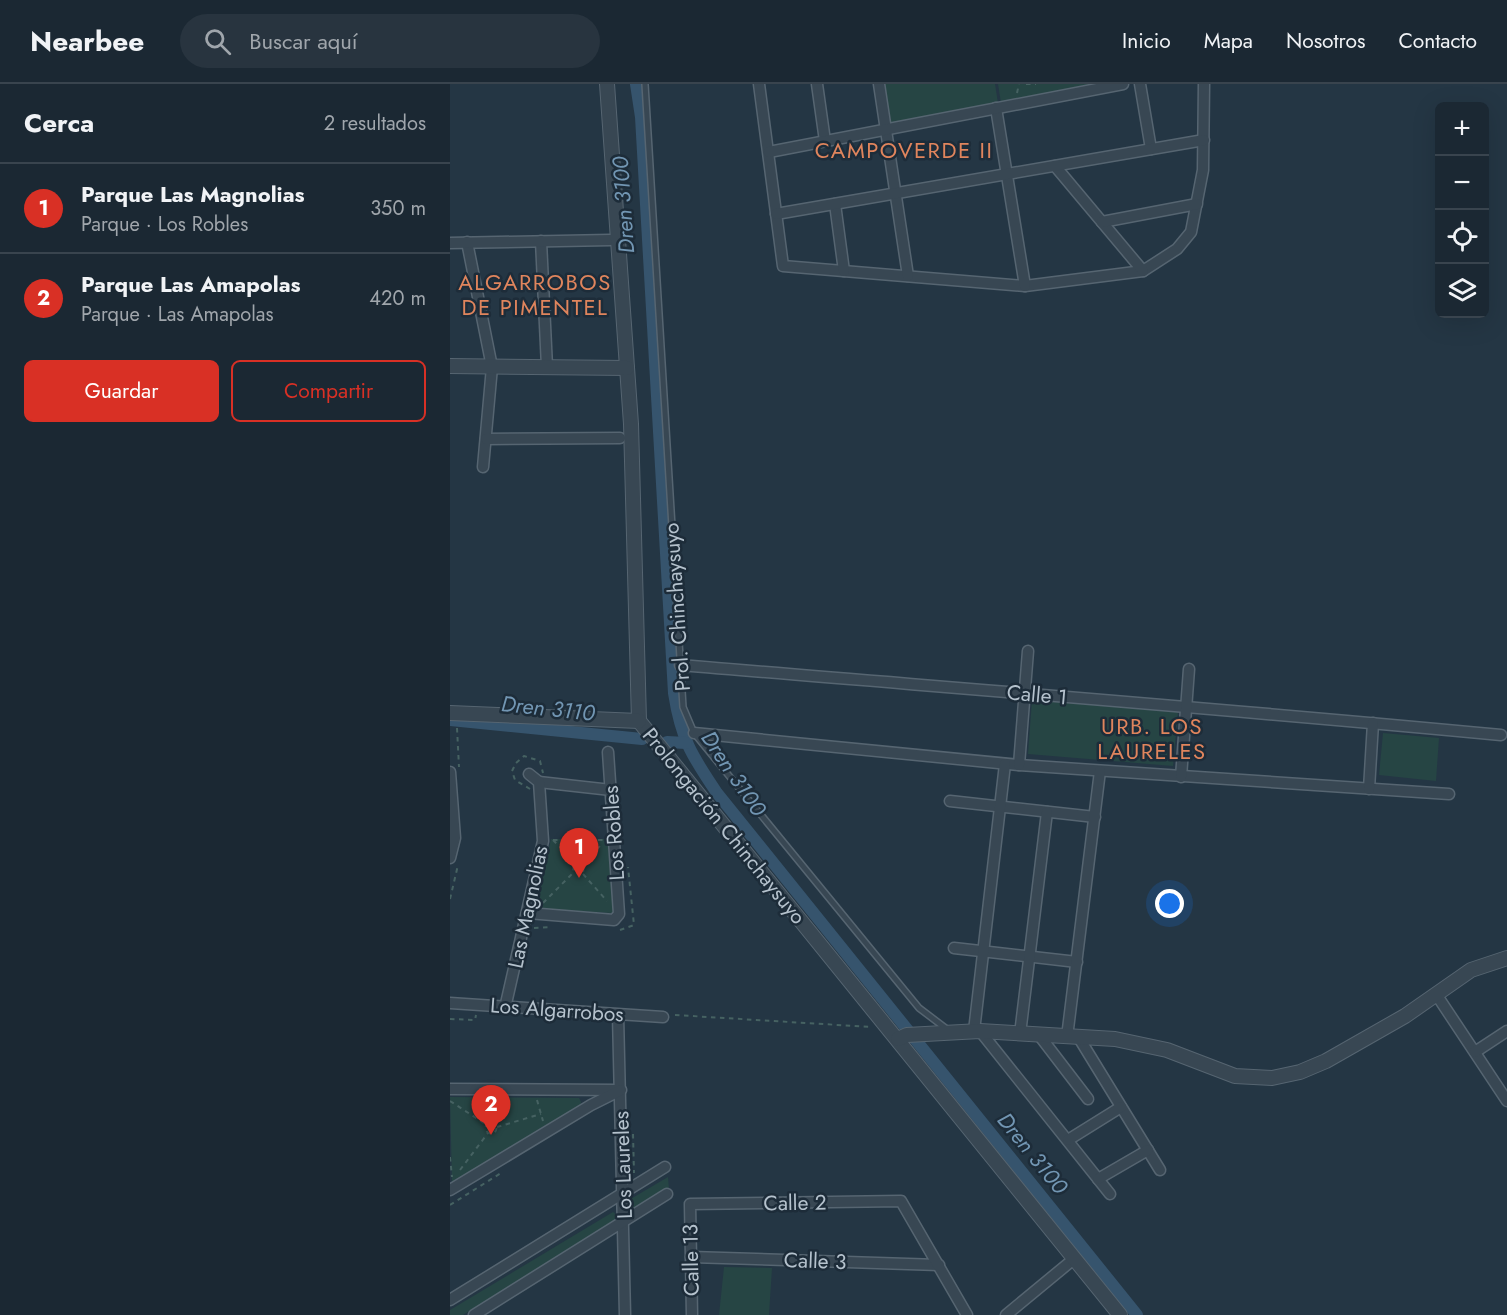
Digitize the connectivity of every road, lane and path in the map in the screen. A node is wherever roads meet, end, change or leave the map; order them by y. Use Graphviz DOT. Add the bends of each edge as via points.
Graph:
graph roads {
  1 [pos="607,84"];
  2 [pos="645,84"];
  3 [pos="759,84"];
  4 [pos="817,84"];
  5 [pos="879,84"];
  6 [pos="1019,84"];
  7 [pos="1026,84"];
  8 [pos="1035,84"];
  9 [pos="1123,84"];
  10 [pos="1140,84"];
  11 [pos="1204,84"];
  12 [pos="1016,99"];
  13 [pos="996,108"];
  14 [pos="886,129"];
  15 [pos="1204,140"];
  16 [pos="825,141"];
  17 [pos="1150,149"];
  18 [pos="769,152"];
  19 [pos="1055,166"];
  20 [pos="1007,174"];
  21 [pos="896,193"];
  22 [pos="835,204"];
  23 [pos="1197,204"];
  24 [pos="776,214"];
  25 [pos="1102,222"];
  26 [pos="610,240"];
  27 [pos="541,241"];
  28 [pos="467,242"];
  29 [pos="450,243"];
  30 [pos="844,271"];
  31 [pos="1143,271"];
  32 [pos="908,276"];
  33 [pos="1025,286"];
  34 [pos="450,366"];
  35 [pos="492,367"];
  36 [pos="547,367"];
  37 [pos="627,368"];
  38 [pos="620,438"];
  39 [pos="486,439"];
  40 [pos="483,467"];
  41 [pos="1028,651"];
  42 [pos="680,665"];
  43 [pos="1189,669"];
  44 [pos="1024,695"];
  45 [pos="1187,705"];
  46 [pos="450,713"];
  47 [pos="639,721"];
  48 [pos="1373,723"];
  49 [pos="694,733"];
  50 [pos="1502,735"];
  51 [pos="608,752"];
  52 [pos="1005,764"];
  53 [pos="1019,765"];
  54 [pos="1100,771"];
  55 [pos="450,772"];
  56 [pos="529,774"];
  57 [pos="1181,777"];
  58 [pos="539,783"];
  59 [pos="1369,789"];
  60 [pos="611,790"];
  61 [pos="1449,794"];
  62 [pos="950,801"];
  63 [pos="1000,806"];
  64 [pos="1047,812"];
  65 [pos="1095,817"];
  66 [pos="450,858"];
  67 [pos="574,861"];
  68 [pos="584,862"];
  69 [pos="573,873"];
  70 [pos="583,874"];
  71 [pos="609,903"];
  72 [pos="540,906"];
  73 [pos="528,913"];
  74 [pos="954,948"];
  75 [pos="983,951"];
  76 [pos="1029,956"];
  77 [pos="1507,958"];
  78 [pos="1077,962"];
  79 [pos="1436,994"];
  80 [pos="450,1003"];
  81 [pos="505,1008"];
  82 [pos="476,1012"];
  83 [pos="618,1015"];
  84 [pos="675,1015"];
  85 [pos="663,1017"];
  86 [pos="450,1019"];
  87 [pos="889,1028"];
  88 [pos="977,1031"];
  89 [pos="1507,1031"];
  90 [pos="952,1032"];
  91 [pos="1020,1034"];
  92 [pos="1039,1035"];
  93 [pos="903,1037"];
  94 [pos="1073,1038"];
  95 [pos="1475,1052"];
  96 [pos="450,1089"];
  97 [pos="621,1090"];
  98 [pos="1088,1099"];
  99 [pos="450,1101"];
  100 [pos="1507,1101"];
  101 [pos="1121,1107"];
  102 [pos="541,1114"];
  103 [pos="487,1125"];
  104 [pos="497,1126"];
  105 [pos="633,1127"];
  106 [pos="488,1133"];
  107 [pos="1068,1140"];
  108 [pos="1148,1150"];
  109 [pos="450,1157"];
  110 [pos="666,1167"];
  111 [pos="508,1169"];
  112 [pos="1160,1170"];
  113 [pos="1098,1179"];
  114 [pos="635,1185"];
  115 [pos="450,1190"];
  116 [pos="624,1191"];
  117 [pos="667,1194"];
  118 [pos="1110,1194"];
  119 [pos="690,1204"];
  120 [pos="450,1205"];
  121 [pos="625,1221"];
  122 [pos="691,1257"];
  123 [pos="1075,1258"];
  124 [pos="939,1265"];
  125 [pos="450,1300"];
  126 [pos="625,1311"];
  127 [pos="474,1315"];
  128 [pos="613,1315"];
  129 [pos="692,1315"];
  130 [pos="967,1315"];
  131 [pos="1006,1315"];
  132 [pos="1120,1315"];
  1 -- 37 [label="street, Prolongación Chinchaysuyo"];
  2 -- 42 [label="lane, Prol. Chinchaysuyo"];
  3 -- 18 [label="street"];
  4 -- 16 [label="street"];
  5 -- 14 [label="street"];
  6 -- 12 [label="path"];
  7 -- 8 [label="path"];
  9 -- 13 [label="street"];
  10 -- 17 [label="street"];
  11 -- 15 [label="street"];
  13 -- 14 [label="street"];
  13 -- 20 [label="street"];
  14 -- 16 [label="street"];
  14 -- 21 [label="street"];
  15 -- 17 [label="street"];
  15 -- 23 [label="street"];
  16 -- 18 [label="street"];
  17 -- 19 [label="street"];
  18 -- 24 [label="street"];
  19 -- 20 [label="street"];
  19 -- 25 [label="street"];
  20 -- 21 [label="street"];
  20 -- 33 [label="street"];
  21 -- 22 [label="street"];
  21 -- 32 [label="street"];
  22 -- 24 [label="street"];
  22 -- 30 [label="street"];
  23 -- 25 [label="street"];
  23 -- 31 [label="street" via="1191,232 1177,249"];
  24 -- 30 [label="street" via="783,266"];
  25 -- 31 [label="street"];
  26 -- 27 [label="street"];
  27 -- 28 [label="street"];
  27 -- 36 [label="street"];
  28 -- 29 [label="street"];
  28 -- 35 [label="street"];
  30 -- 32 [label="street"];
  31 -- 33 [label="street"];
  32 -- 33 [label="street"];
  34 -- 35 [label="street"];
  35 -- 36 [label="street"];
  35 -- 39 [label="street"];
  36 -- 37 [label="street"];
  37 -- 47 [label="street, Prolongación Chinchaysuyo"];
  38 -- 39 [label="street"];
  39 -- 40 [label="street"];
  41 -- 44 [label="street"];
  42 -- 44 [label="street, Calle 1"];
  42 -- 49 [label="lane, Prol. Chinchaysuyo" via="684,707"];
  43 -- 45 [label="street"];
  44 -- 45 [label="street, Calle 1"];
  44 -- 53 [label="street"];
  45 -- 48 [label="street, Calle 1"];
  45 -- 57 [label="street"];
  46 -- 47 [label="street"];
  47 -- 87 [label="street, Prolongación Chinchaysuyo"];
  48 -- 50 [label="street, Calle 1"];
  48 -- 59 [label="street"];
  49 -- 52 [label="street"];
  49 -- 90 [label="lane, Prol. Chinchaysuyo" via="919,1008"];
  51 -- 60 [label="street, Los Robles"];
  52 -- 53 [label="street"];
  52 -- 63 [label="street"];
  53 -- 54 [label="street"];
  54 -- 57 [label="street"];
  54 -- 65 [label="street"];
  55 -- 66 [label="street" via="455,838"];
  56 -- 58 [label="street"];
  57 -- 59 [label="street"];
  58 -- 60 [label="street"];
  58 -- 73 [label="street, Las Magnolias" via="543,841"];
  59 -- 61 [label="street"];
  60 -- 73 [label="street, Los Robles" via="619,914 614,920"];
  62 -- 63 [label="street"];
  63 -- 64 [label="street"];
  63 -- 75 [label="street"];
  64 -- 65 [label="street"];
  64 -- 76 [label="street"];
  65 -- 78 [label="street"];
  67 -- 68 [label="path"];
  67 -- 68 [label="path" via="553,840 608,840"];
  67 -- 69 [label="path"];
  68 -- 70 [label="path"];
  69 -- 70 [label="path"];
  69 -- 72 [label="path"];
  70 -- 71 [label="path"];
  73 -- 81 [label="street, Las Magnolias"];
  74 -- 75 [label="street"];
  75 -- 76 [label="street"];
  75 -- 88 [label="street"];
  76 -- 78 [label="street"];
  76 -- 91 [label="street"];
  77 -- 79 [label="street" via="1471,970"];
  78 -- 94 [label="street"];
  79 -- 94 [label="street" via="1326,1061 1272,1078 1235,1076 1142,1043"];
  79 -- 95 [label="street"];
  80 -- 81 [label="street, Los Algarrobos"];
  81 -- 83 [label="street, Los Algarrobos"];
  82 -- 86 [label="path" via="475,1020"];
  83 -- 85 [label="street, Los Algarrobos"];
  83 -- 97 [label="street, Los Laureles"];
  84 -- 87 [label="path"];
  87 -- 93 [label="street, Prolongación Chinchaysuyo"];
  88 -- 90 [label="street"];
  88 -- 91 [label="street"];
  88 -- 107 [label="street"];
  89 -- 95 [label="street"];
  90 -- 93 [label="street"];
  91 -- 92 [label="street"];
  92 -- 94 [label="street"];
  92 -- 98 [label="street"];
  93 -- 123 [label="street, Prolongación Chinchaysuyo"];
  94 -- 101 [label="street"];
  95 -- 100 [label="street"];
  96 -- 97 [label="street"];
  97 -- 115 [label="street"];
  97 -- 116 [label="street, Los Laureles"];
  99 -- 103 [label="path"];
  101 -- 107 [label="street"];
  101 -- 108 [label="street"];
  102 -- 104 [label="path"];
  103 -- 104 [label="path" via="492,1122"];
  103 -- 106 [label="path"];
  104 -- 106 [label="path" via="494,1133"];
  105 -- 114 [label="path"];
  106 -- 109 [label="path" via="452,1183"];
  107 -- 113 [label="street"];
  108 -- 112 [label="street"];
  108 -- 113 [label="street"];
  110 -- 114 [label="street"];
  111 -- 120 [label="path"];
  113 -- 118 [label="street"];
  114 -- 116 [label="street"];
  116 -- 121 [label="street, Los Laureles"];
  116 -- 125 [label="street"];
  117 -- 121 [label="street"];
  119 -- 122 [label="street, Calle 13"];
  119 -- 124 [label="street, Calle 2" via="901,1201"];
  121 -- 126 [label="street, Los Laureles"];
  121 -- 127 [label="street"];
  122 -- 124 [label="street, Calle 3"];
  122 -- 129 [label="street, Calle 13"];
  123 -- 131 [label="street"];
  123 -- 132 [label="street, Prolongación Chinchaysuyo"];
  124 -- 130 [label="street"];
  126 -- 128 [label="street"];
}
